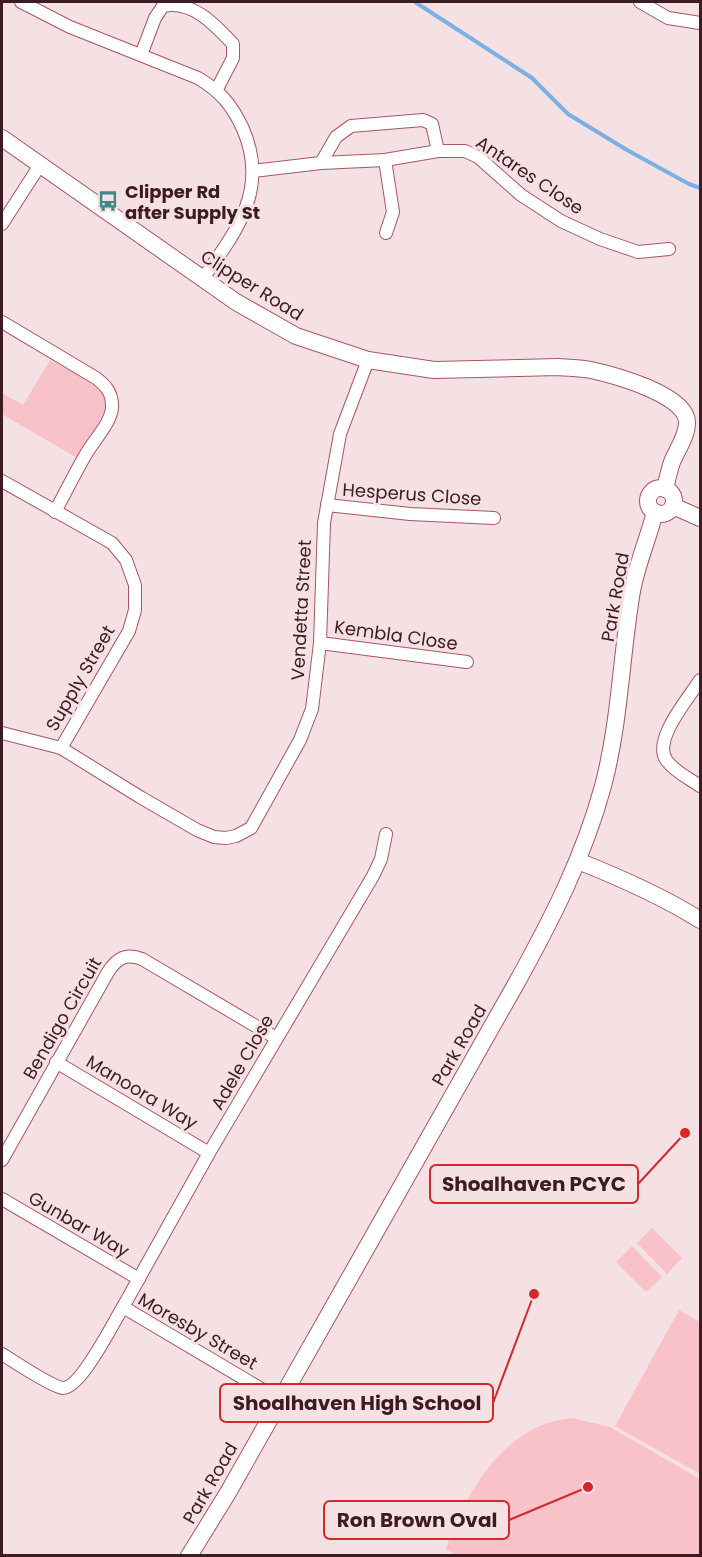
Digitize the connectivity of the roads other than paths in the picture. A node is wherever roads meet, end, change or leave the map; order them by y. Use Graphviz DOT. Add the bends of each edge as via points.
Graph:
graph roads {
  1 [pos="21,2"];
  2 [pos="175,2"];
  3 [pos="640,2"];
  4 [pos="700,23"];
  5 [pos="141,55"];
  6 [pos="217,89"];
  7 [pos="2,138"];
  8 [pos="438,151"];
  9 [pos="385,160"];
  10 [pos="321,163"];
  11 [pos="40,165"];
  12 [pos="253,171"];
  13 [pos="2,224"];
  14 [pos="386,233"];
  15 [pos="669,249"];
  16 [pos="203,278"];
  17 [pos="2,322"];
  18 [pos="368,360"];
  19 [pos="2,481"];
  20 [pos="664,489"];
  21 [pos="327,506"];
  22 [pos="673,506"];
  23 [pos="55,512"];
  24 [pos="655,512"];
  25 [pos="494,518"];
  26 [pos="700,518"];
  27 [pos="320,643"];
  28 [pos="467,662"];
  29 [pos="700,680"];
  30 [pos="2,733"];
  31 [pos="61,748"];
  32 [pos="700,786"];
  33 [pos="386,834"];
  34 [pos="579,861"];
  35 [pos="700,920"];
  36 [pos="276,1038"];
  37 [pos="56,1062"];
  38 [pos="209,1153"];
  39 [pos="2,1160"];
  40 [pos="2,1199"];
  41 [pos="139,1279"];
  42 [pos="123,1307"];
  43 [pos="2,1354"];
  44 [pos="280,1400"];
  45 [pos="189,1556"];
  1 -- 5 [label="street" via="70,27"];
  2 -- 5 [label="street" via="159,10"];
  2 -- 6 [label="street" via="201,10 233,44 233,58"];
  3 -- 4 [label="street" via="668,18"];
  5 -- 6 [label="street" via="187,72"];
  6 -- 12 [label="street" via="238,118"];
  7 -- 11 [label="street, Clipper Road"];
  8 -- 9 [label="street, Antares Close"];
  8 -- 10 [label="street" via="432,124 423,120 351,126 336,137"];
  8 -- 15 [label="street, Antares Close" via="465,151 478,157 521,195 561,221 600,239 638,252"];
  9 -- 10 [label="street, Antares Close"];
  9 -- 14 [label="street" via="393,212"];
  10 -- 12 [label="street, Antares Close"];
  11 -- 13 [label="street"];
  11 -- 16 [label="street, Clipper Road"];
  12 -- 16 [label="street" via="246,207"];
  16 -- 18 [label="street, Clipper Road" via="296,336"];
  17 -- 23 [label="street" via="96,378 109,392 110,418"];
  18 -- 20 [label="street, Clipper Road" via="434,370 591,370 648,387 686,414 686,431"];
  18 -- 21 [label="street, Vendetta Street" via="340,434"];
  19 -- 23 [label="street, Supply Street"];
  20 -- 22 [label="street" via="673,495"];
  20 -- 24 [label="street" via="655,490 649,499"];
  21 -- 25 [label="street, Hesperus Close"];
  21 -- 27 [label="street, Vendetta Street"];
  22 -- 24 [label="street" via="666,513"];
  22 -- 26 [label="street"];
  23 -- 31 [label="street, Supply Street" via="112,543 126,560 135,585 135,610 129,631"];
  24 -- 34 [label="street, Park Road" via="632,592 608,763"];
  27 -- 28 [label="street, Kembla Close"];
  27 -- 31 [label="street, Vendetta Street" via="312,709 300,740 251,828 236,836 214,837 197,830"];
  29 -- 32 [label="street" via="669,728 662,749 671,766"];
  30 -- 31 [label="street, Vendetta Street"];
  33 -- 36 [label="street, Adele Close" via="374,876"];
  34 -- 35 [label="street" via="633,883"];
  34 -- 44 [label="street, Park Road" via="522,973"];
  36 -- 37 [label="street, Bendigo Circuit" via="142,959 130,956 114,964"];
  36 -- 38 [label="street, Adele Close"];
  37 -- 38 [label="street, Manoora Way"];
  37 -- 39 [label="street, Bendigo Circuit"];
  38 -- 41 [label="street, Adele Close"];
  40 -- 41 [label="street, Gunbar Way"];
  41 -- 42 [label="street, Adele Close"];
  42 -- 43 [label="street, Moresby Street" via="83,1374 63,1388"];
  42 -- 44 [label="street, Moresby Street"];
  44 -- 45 [label="street, Park Road"];
}
